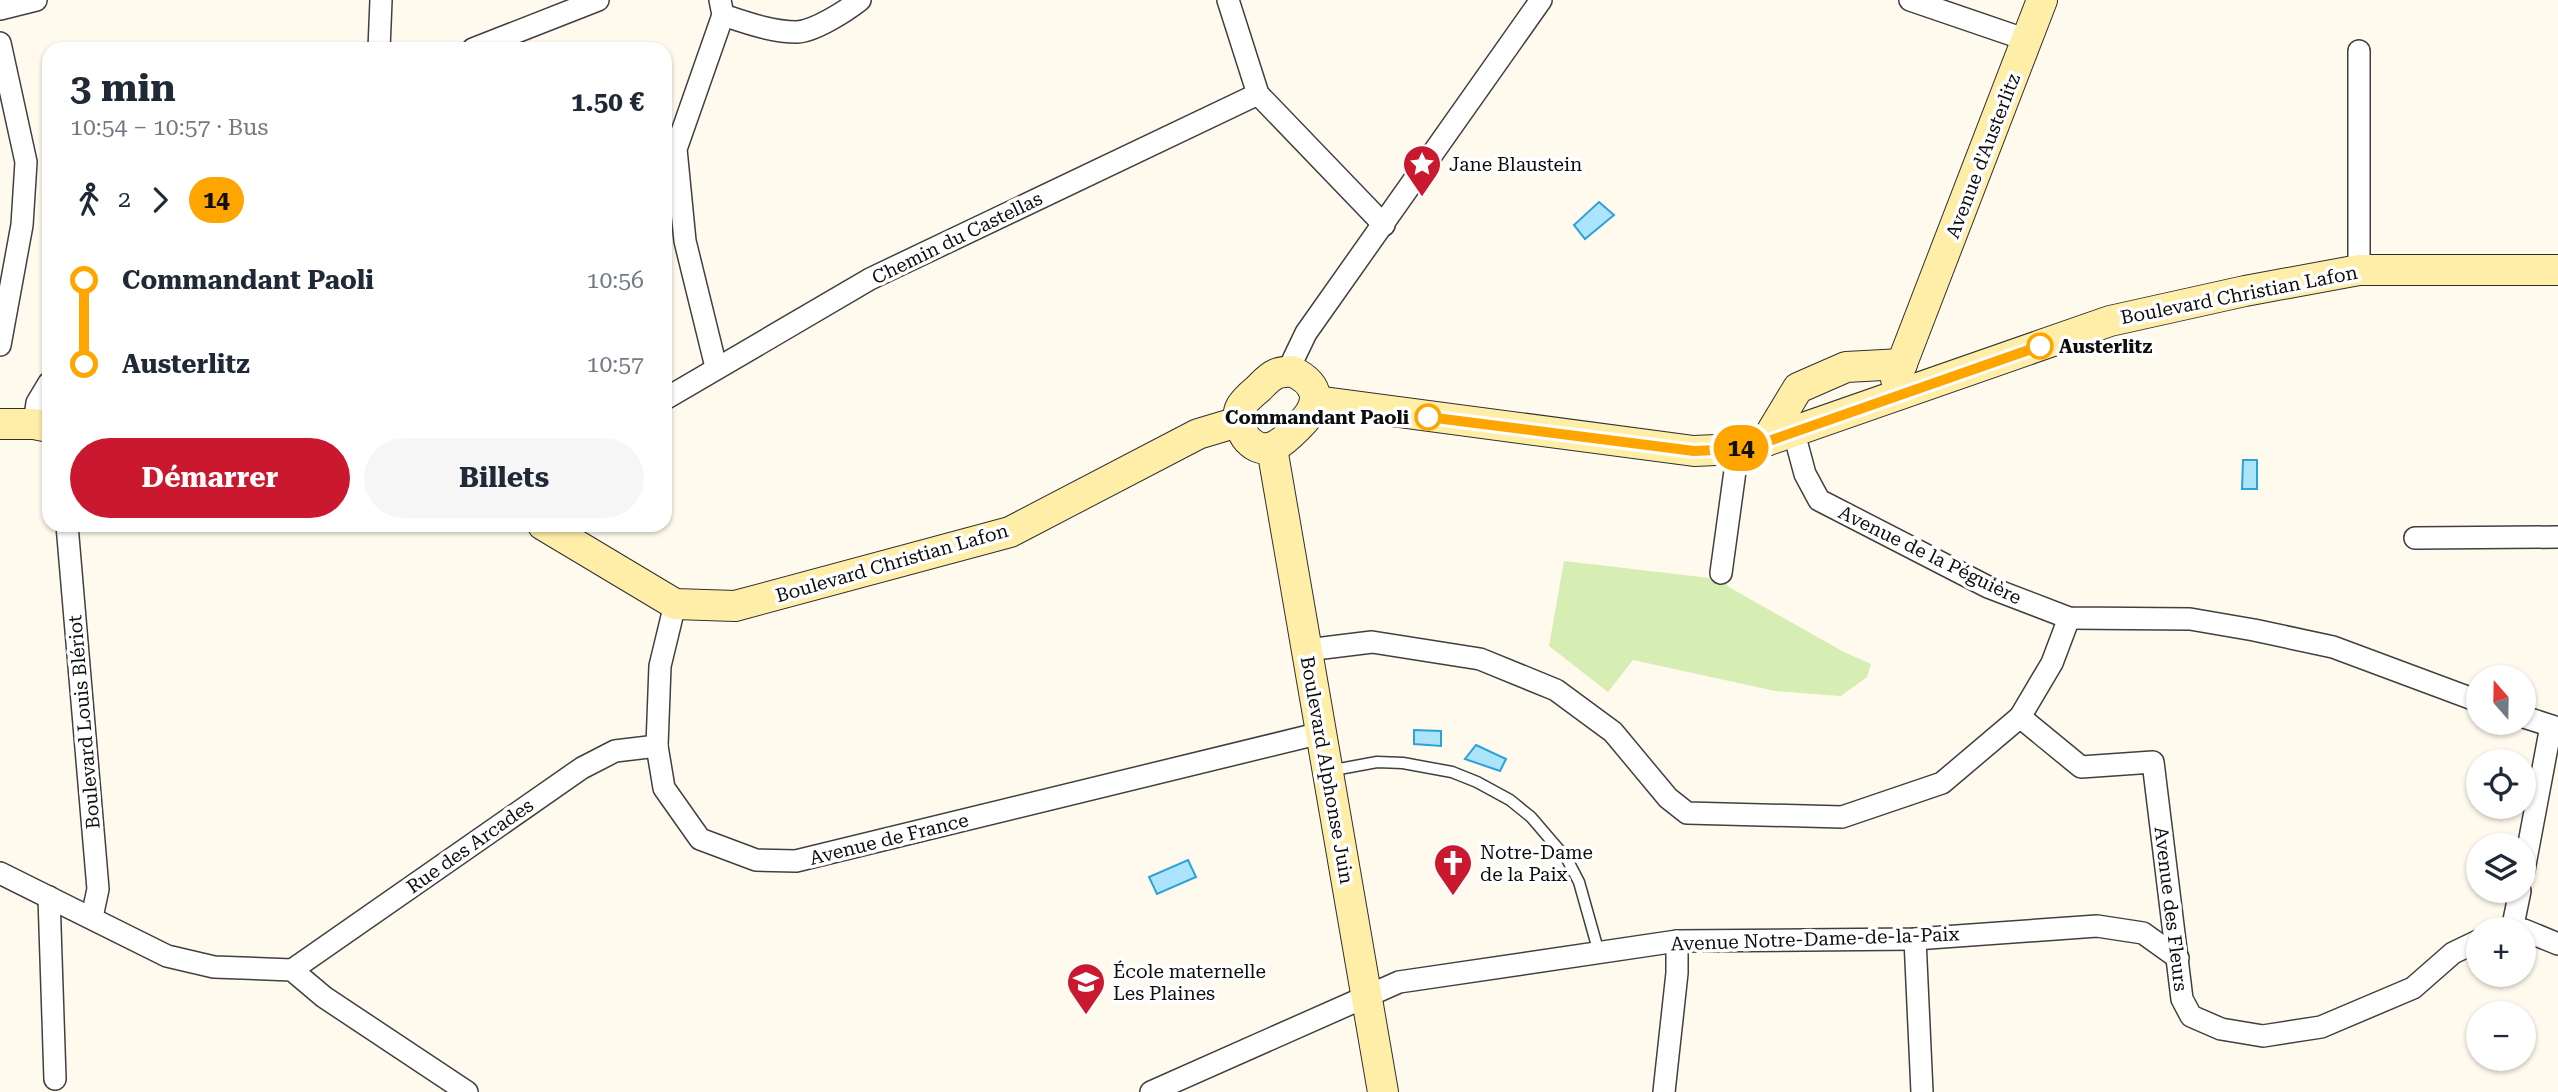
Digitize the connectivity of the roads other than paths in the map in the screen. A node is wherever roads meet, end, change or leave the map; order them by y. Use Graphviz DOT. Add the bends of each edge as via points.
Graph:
graph roads {
  1 [pos="36,0"];
  2 [pos="381,0"];
  3 [pos="598,0"];
  4 [pos="860,0"];
  5 [pos="1228,0"];
  6 [pos="1541,0"];
  7 [pos="1910,0"];
  8 [pos="2042,0"];
  9 [pos="722,7"];
  10 [pos="0,9"];
  11 [pos="2028,40"];
  12 [pos="379,42"];
  13 [pos="491,42"];
  14 [pos="0,43"];
  15 [pos="2359,51"];
  16 [pos="1258,94"];
  17 [pos="1384,225"];
  18 [pos="2359,270"];
  19 [pos="2558,270"];
  20 [pos="1924,311"];
  21 [pos="0,345"];
  22 [pos="1902,364"];
  23 [pos="716,367"];
  24 [pos="1292,371"];
  25 [pos="1913,389"];
  26 [pos="672,394"];
  27 [pos="42,395"];
  28 [pos="1316,401"];
  29 [pos="1238,422"];
  30 [pos="0,424"];
  31 [pos="41,426"];
  32 [pos="1794,433"];
  33 [pos="1752,445"];
  34 [pos="1272,448"];
  35 [pos="68,532"];
  36 [pos="555,532"];
  37 [pos="2558,537"];
  38 [pos="2415,538"];
  39 [pos="1721,573"];
  40 [pos="675,604"];
  41 [pos="2069,618"];
  42 [pos="1307,650"];
  43 [pos="2466,697"];
  44 [pos="2020,717"];
  45 [pos="2536,720"];
  46 [pos="2554,727"];
  47 [pos="1321,733"];
  48 [pos="657,746"];
  49 [pos="1327,771"];
  50 [pos="2532,833"];
  51 [pos="0,873"];
  52 [pos="49,897"];
  53 [pos="92,918"];
  54 [pos="2536,936"];
  55 [pos="1915,939"];
  56 [pos="1678,941"];
  57 [pos="2558,944"];
  58 [pos="2466,947"];
  59 [pos="1599,953"];
  60 [pos="2178,958"];
  61 [pos="292,970"];
  62 [pos="1366,998"];
  63 [pos="55,1079"];
  64 [pos="467,1092"];
  65 [pos="1150,1092"];
  66 [pos="1382,1092"];
  67 [pos="1664,1092"];
  68 [pos="1922,1092"];
  1 -- 10 [label="street"];
  2 -- 12 [label="street"];
  3 -- 13 [label="street"];
  4 -- 9 [label="street" via="842,14 800,32 761,27"];
  5 -- 16 [label="street"];
  6 -- 17 [label="street"];
  7 -- 11 [label="street"];
  8 -- 11 [label="street, Avenue d'Austerlitz"];
  9 -- 23 [label="street" via="676,149 685,241"];
  11 -- 20 [label="street, Avenue d'Austerlitz"];
  14 -- 21 [label="street" via="26,162 22,225"];
  15 -- 18 [label="street"];
  16 -- 17 [label="street"];
  16 -- 23 [label="street, Chemin du Castellas" via="870,279"];
  17 -- 24 [label="street" via="1306,333"];
  18 -- 19 [label="street, Boulevard Christian Lafon"];
  18 -- 25 [label="street, Boulevard Christian Lafon" via="2110,321"];
  20 -- 22 [label="street, Avenue d'Austerlitz"];
  20 -- 25 [label="street, Avenue d'Austerlitz"];
  22 -- 25 [label="street, Avenue d'Austerlitz" via="1896,379"];
  22 -- 33 [label="street" via="1846,367 1798,388"];
  23 -- 26 [label="street, Chemin du Castellas"];
  24 -- 28 [label="street" via="1304,377"];
  24 -- 29 [label="street" via="1274,375 1242,402"];
  25 -- 32 [label="street, Boulevard Christian Lafon"];
  27 -- 31 [label="street" via="37,403"];
  28 -- 33 [label="street, Boulevard Christian Lafon" via="1694,451"];
  28 -- 34 [label="street" via="1311,414"];
  29 -- 34 [label="street" via="1250,442"];
  29 -- 40 [label="street, Boulevard Christian Lafon" via="1198,434 1010,532 735,606"];
  30 -- 31 [label="street"];
  32 -- 33 [label="street, Boulevard Christian Lafon"];
  32 -- 41 [label="street, Avenue de la Péguière" via="1805,474 1819,500 1988,587"];
  33 -- 39 [label="street"];
  34 -- 42 [label="street, Boulevard Alphonse Juin"];
  35 -- 53 [label="street, Boulevard Louis Blériot" via="98,889"];
  36 -- 40 [label="street, Boulevard Christian Lafon"];
  37 -- 38 [label="street"];
  40 -- 48 [label="street, Avenue de France" via="660,666"];
  41 -- 43 [label="street, Avenue de la Péguière" via="2190,620 2254,629 2333,647"];
  41 -- 44 [label="street" via="2052,663"];
  42 -- 44 [label="street" via="1372,642 1480,659 1556,691 1613,732 1686,813 1842,817 1942,783"];
  42 -- 47 [label="street, Boulevard Alphonse Juin"];
  44 -- 60 [label="street, Avenue des Fleurs" via="2081,766 2153,762"];
  45 -- 46 [label="street"];
  46 -- 50 [label="street"];
  47 -- 48 [label="street, Avenue de France" via="796,861 756,860 700,839 664,788"];
  47 -- 49 [label="street, Boulevard Alphonse Juin"];
  48 -- 61 [label="street, Rue des Arcades" via="615,751 582,768"];
  49 -- 59 [label="lane" via="1377,762 1403,763 1452,772 1510,800 1567,859 1579,882"];
  49 -- 62 [label="street, Boulevard Alphonse Juin"];
  51 -- 52 [label="street"];
  52 -- 53 [label="street"];
  52 -- 63 [label="street"];
  53 -- 61 [label="street" via="167,956 214,967"];
  54 -- 57 [label="street"];
  55 -- 56 [label="street, Avenue Notre-Dame-de-la-Paix"];
  55 -- 60 [label="street, Avenue Notre-Dame-de-la-Paix" via="2097,926 2143,933"];
  55 -- 68 [label="street"];
  56 -- 59 [label="street, Avenue Notre-Dame-de-la-Paix"];
  56 -- 67 [label="street"];
  58 -- 60 [label="street, Avenue des Fleurs" via="2413,988 2320,1027 2263,1036 2221,1029 2191,1016 2182,999"];
  59 -- 62 [label="street, Avenue Notre-Dame-de-la-Paix" via="1399,982"];
  61 -- 64 [label="street" via="324,997"];
  62 -- 65 [label="street, Avenue Notre-Dame-de-la-Paix"];
  62 -- 66 [label="street, Boulevard Alphonse Juin"];
}
